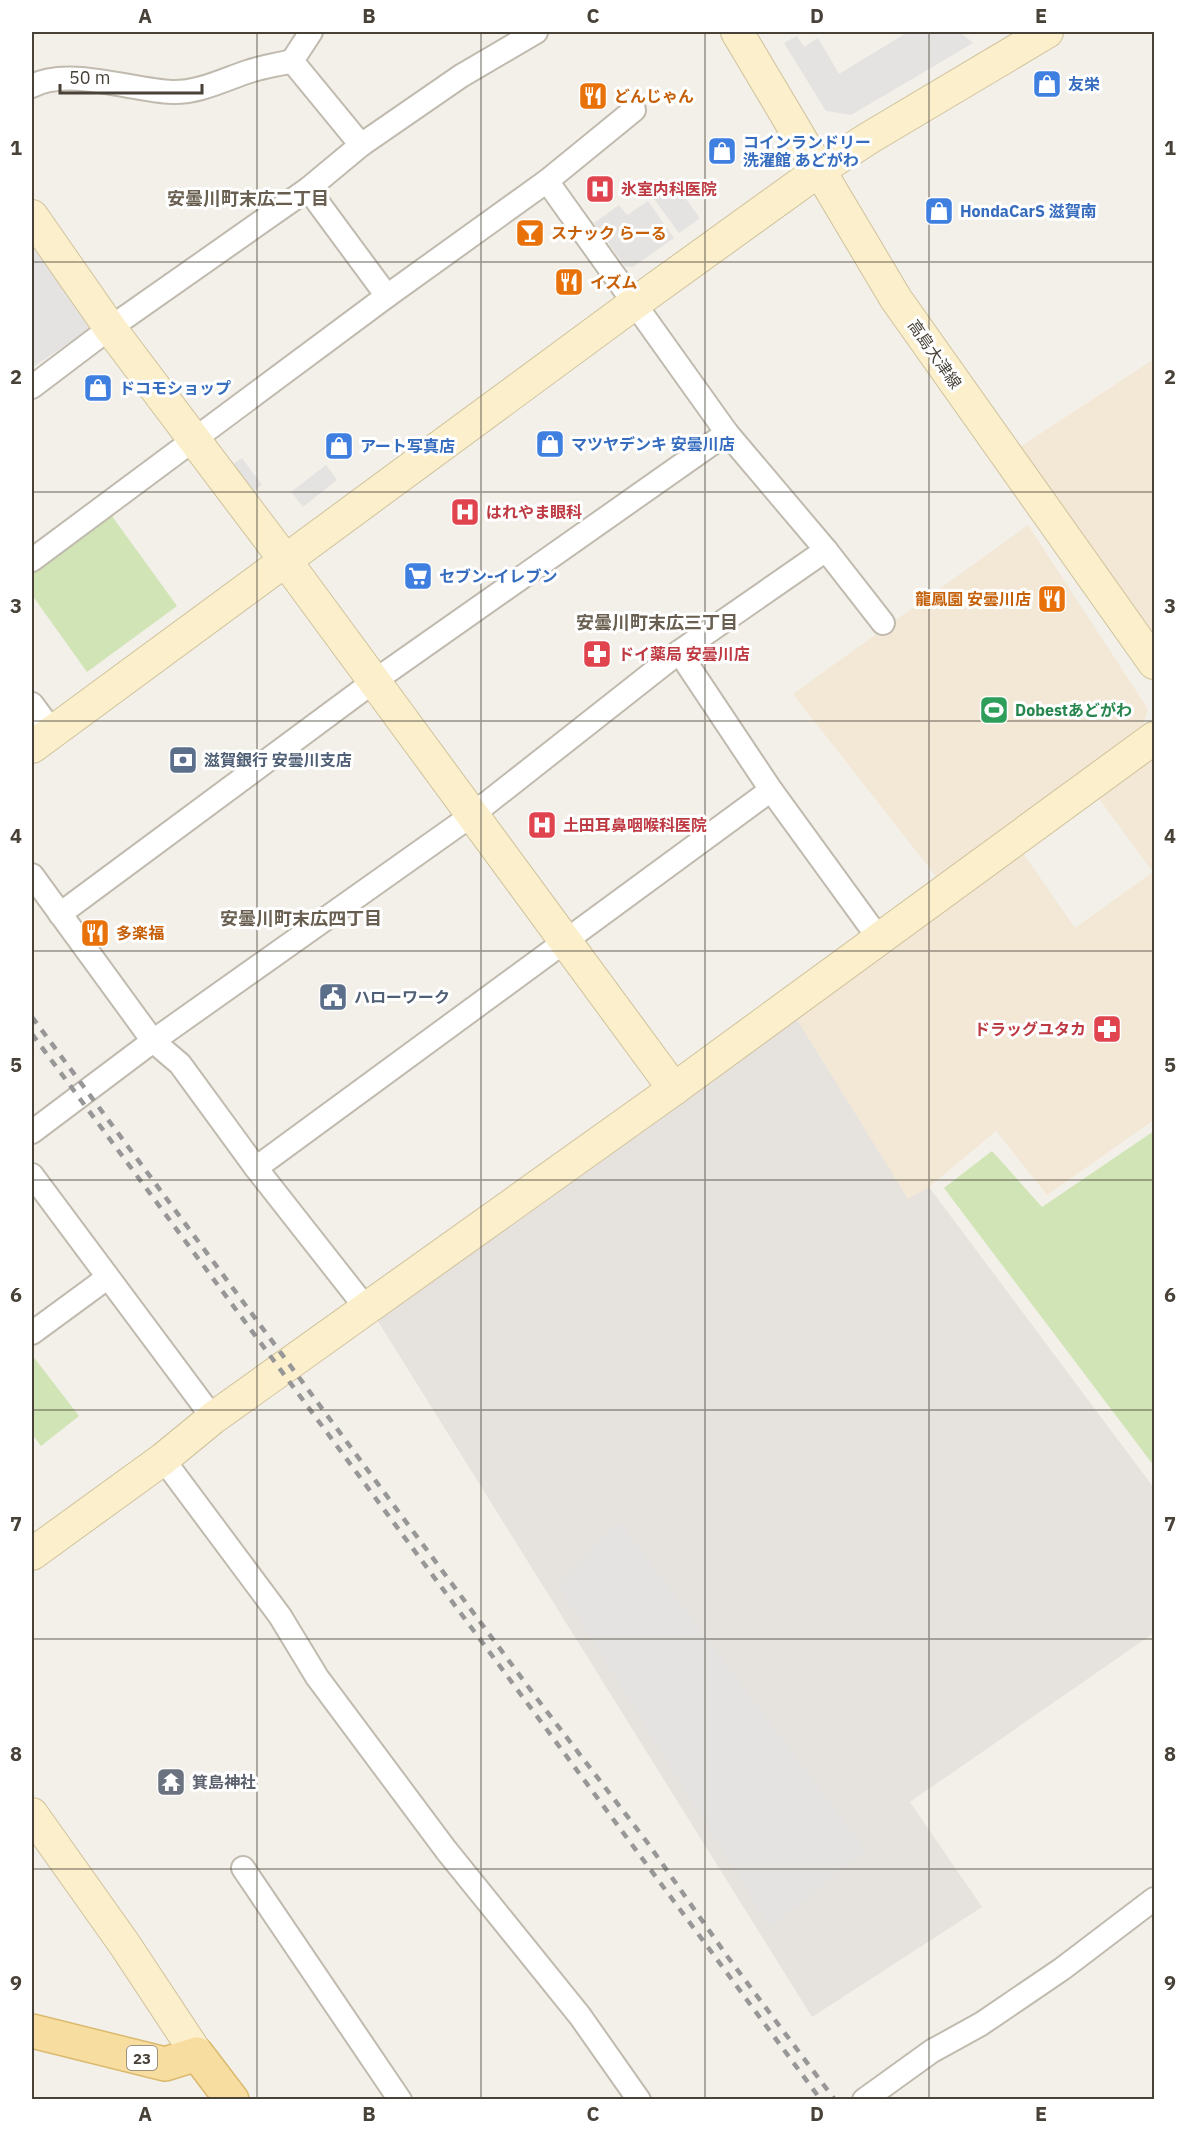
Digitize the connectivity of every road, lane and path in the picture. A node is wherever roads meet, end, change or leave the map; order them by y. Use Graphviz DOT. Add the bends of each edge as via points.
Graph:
graph roads {
  1 [pos="311,32"];
  2 [pos="536,32"];
  3 [pos="737,32"];
  4 [pos="1047,32"];
  5 [pos="291,61"];
  6 [pos="32,86"];
  7 [pos="634,110"];
  8 [pos="361,145"];
  9 [pos="821,169"];
  10 [pos="547,181"];
  11 [pos="309,189"];
  12 [pos="32,216"];
  13 [pos="387,296"];
  14 [pos="635,303"];
  15 [pos="110,328"];
  16 [pos="32,387"];
  17 [pos="726,433"];
  18 [pos="194,440"];
  19 [pos="826,549"];
  20 [pos="32,560"];
  21 [pos="285,560"];
  22 [pos="883,623"];
  23 [pos="679,652"];
  24 [pos="1155,663"];
  25 [pos="373,682"];
  26 [pos="32,704"];
  27 [pos="1155,738"];
  28 [pos="42,739"];
  29 [pos="771,790"];
  30 [pos="472,815"];
  31 [pos="32,876"];
  32 [pos="60,914"];
  33 [pos="565,939"];
  34 [pos="880,940"];
  35 [pos="153,1041"];
  36 [pos="674,1089"];
  37 [pos="32,1132"];
  38 [pos="256,1168"];
  39 [pos="32,1174"];
  40 [pos="106,1278"];
  41 [pos="366,1308"];
  42 [pos="32,1333"];
  43 [pos="213,1418"];
  44 [pos="163,1459"];
  45 [pos="32,1554"];
  46 [pos="32,1814"];
  47 [pos="243,1868"];
  48 [pos="1155,1899"];
  49 [pos="32,2031"];
  50 [pos="197,2054"];
  51 [pos="232,2100"];
  52 [pos="400,2100"];
  53 [pos="639,2100"];
  54 [pos="864,2100"];
  1 -- 5 [label="street"];
  2 -- 8 [label="street" via="461,76"];
  3 -- 9 [label="street, 高島大津線"];
  4 -- 9 [label="street"];
  5 -- 6 [label="street" via="212,86 174,92 88,80 42,81"];
  5 -- 8 [label="street"];
  7 -- 10 [label="street"];
  8 -- 11 [label="street"];
  9 -- 14 [label="street"];
  9 -- 24 [label="street, 高島大津線" via="896,299"];
  10 -- 13 [label="street"];
  10 -- 14 [label="street"];
  11 -- 13 [label="street"];
  11 -- 15 [label="street"];
  12 -- 15 [label="street"];
  13 -- 18 [label="street"];
  14 -- 17 [label="street"];
  14 -- 21 [label="street"];
  15 -- 16 [label="street"];
  15 -- 18 [label="street"];
  17 -- 19 [label="street"];
  17 -- 25 [label="street"];
  18 -- 20 [label="street"];
  18 -- 21 [label="street"];
  19 -- 22 [label="street"];
  19 -- 23 [label="street"];
  21 -- 25 [label="street"];
  21 -- 28 [label="street"];
  23 -- 29 [label="street"];
  23 -- 30 [label="street"];
  25 -- 30 [label="street"];
  25 -- 32 [label="street"];
  26 -- 28 [label="street"];
  27 -- 34 [label="street"];
  29 -- 33 [label="street"];
  29 -- 34 [label="street"];
  30 -- 33 [label="street"];
  30 -- 35 [label="street"];
  31 -- 32 [label="street"];
  32 -- 35 [label="street"];
  33 -- 36 [label="street"];
  33 -- 38 [label="street"];
  34 -- 36 [label="street"];
  35 -- 37 [label="street"];
  35 -- 38 [label="street" via="180,1064"];
  36 -- 41 [label="street"];
  38 -- 41 [label="street"];
  39 -- 40 [label="street"];
  40 -- 42 [label="street"];
  40 -- 43 [label="street"];
  41 -- 43 [label="street"];
  43 -- 44 [label="street"];
  44 -- 45 [label="street"];
  44 -- 53 [label="street" via="280,1616 317,1677 439,1841 580,2016"];
  46 -- 50 [label="street"];
  47 -- 52 [label="street"];
  48 -- 54 [label="street" via="1062,1969 981,2024 932,2051"];
  49 -- 50 [label="main road, 23" via="165,2064"];
  50 -- 51 [label="main road"];
}
